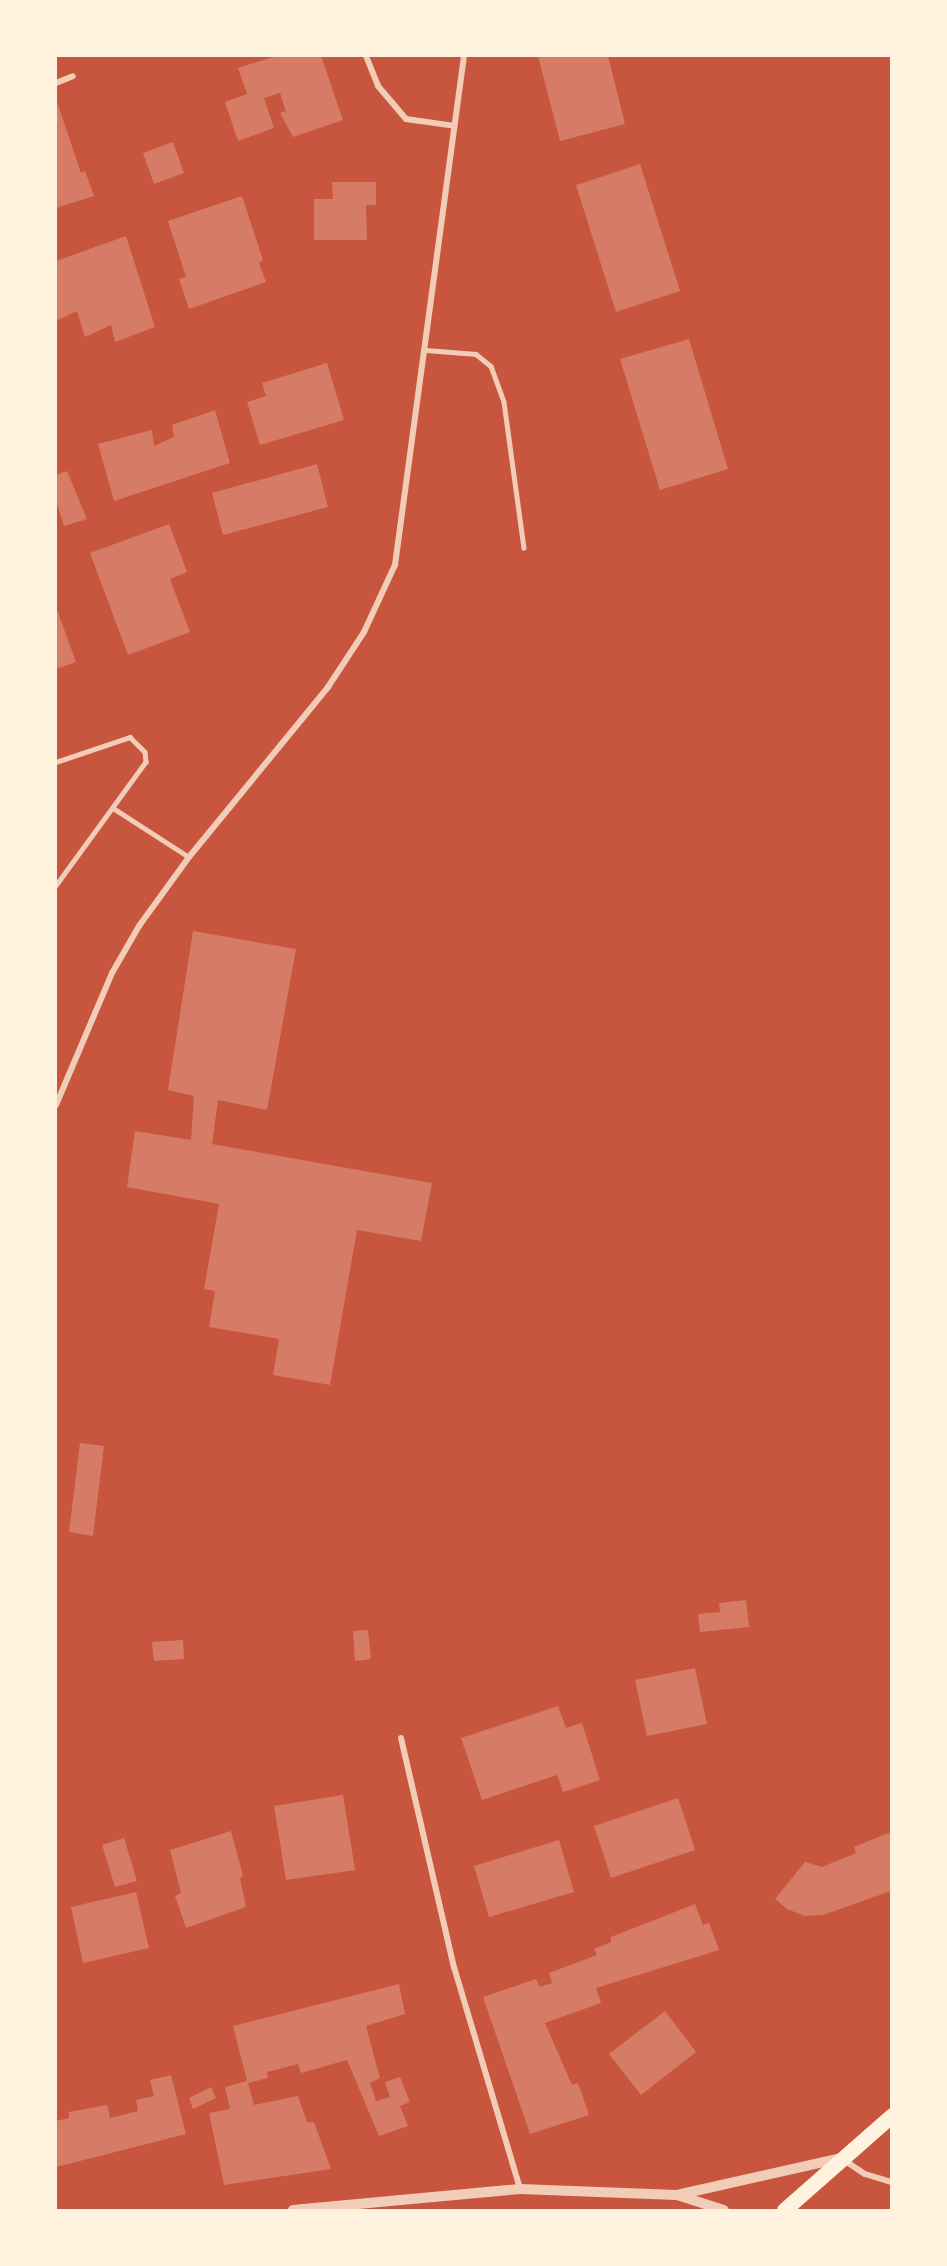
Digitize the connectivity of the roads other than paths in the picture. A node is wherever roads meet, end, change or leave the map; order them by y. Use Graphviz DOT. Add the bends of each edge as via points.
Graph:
graph roads {
  1 [pos="366,56"];
  2 [pos="464,56"];
  3 [pos="73,76"];
  4 [pos="56,83"];
  5 [pos="455,126"];
  6 [pos="426,350"];
  7 [pos="524,548"];
  8 [pos="56,762"];
  9 [pos="113,808"];
  10 [pos="189,857"];
  11 [pos="56,886"];
  12 [pos="56,1105"];
  13 [pos="401,1738"];
  14 [pos="891,2115"];
  15 [pos="841,2158"];
  16 [pos="891,2182"];
  17 [pos="520,2189"];
  18 [pos="676,2195"];
  19 [pos="293,2211"];
  20 [pos="724,2211"];
  21 [pos="784,2211"];
  1 -- 5 [label="street" via="378,86 406,119"];
  2 -- 5 [label="street"];
  3 -- 4 [label="street"];
  5 -- 6 [label="street"];
  6 -- 7 [label="lane" via="476,354 491,366 504,402"];
  6 -- 10 [label="street" via="395,565 364,632 321,696"];
  8 -- 9 [label="lane" via="130,737 145,752 146,762"];
  9 -- 10 [label="lane"];
  9 -- 11 [label="lane"];
  10 -- 12 [label="street" via="139,926 112,973"];
  13 -- 17 [label="street" via="454,1967"];
  14 -- 15 [label="main road"];
  15 -- 16 [label="street" via="865,2174"];
  15 -- 18 [label="street"];
  15 -- 21 [label="main road"];
  17 -- 18 [label="street"];
  17 -- 19 [label="street"];
  18 -- 20 [label="street"];
}
